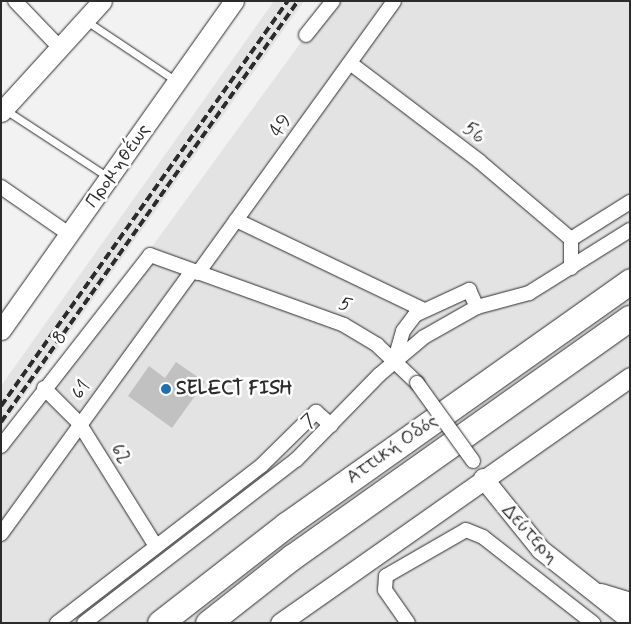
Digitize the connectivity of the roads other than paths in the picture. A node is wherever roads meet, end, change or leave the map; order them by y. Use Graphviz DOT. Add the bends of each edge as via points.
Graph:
graph roads {
  1 [pos="16,1"];
  2 [pos="102,1"];
  3 [pos="234,1"];
  4 [pos="333,1"];
  5 [pos="394,1"];
  6 [pos="85,20"];
  7 [pos="306,35"];
  8 [pos="60,48"];
  9 [pos="350,63"];
  10 [pos="176,82"];
  11 [pos="3,110"];
  12 [pos="110,178"];
  13 [pos="1,187"];
  14 [pos="630,202"];
  15 [pos="236,220"];
  16 [pos="630,230"];
  17 [pos="69,234"];
  18 [pos="570,239"];
  19 [pos="150,254"];
  20 [pos="571,268"];
  21 [pos="195,272"];
  22 [pos="630,281"];
  23 [pos="477,307"];
  24 [pos="424,310"];
  25 [pos="630,318"];
  26 [pos="1,330"];
  27 [pos="395,360"];
  28 [pos="630,378"];
  29 [pos="44,388"];
  30 [pos="79,423"];
  31 [pos="331,425"];
  32 [pos="1,446"];
  33 [pos="473,461"];
  34 [pos="483,478"];
  35 [pos="1,534"];
  36 [pos="159,544"];
  37 [pos="170,556"];
  38 [pos="600,593"];
  39 [pos="630,602"];
  40 [pos="630,620"];
  41 [pos="57,623"];
  42 [pos="84,623"];
  43 [pos="160,623"];
  44 [pos="208,623"];
  45 [pos="280,623"];
  46 [pos="408,623"];
  47 [pos="593,623"];
  1 -- 8 [label="street"];
  2 -- 6 [label="street"];
  3 -- 10 [label="street, Προμηθέως"];
  4 -- 7 [label="street"];
  5 -- 9 [label="street, 49"];
  6 -- 8 [label="street"];
  6 -- 10 [label="lane"];
  8 -- 11 [label="street"];
  9 -- 15 [label="street, 49"];
  9 -- 18 [label="street, 56" via="480,161"];
  10 -- 12 [label="street, Προμηθέως"];
  11 -- 12 [label="lane"];
  12 -- 17 [label="street, Προμηθέως"];
  13 -- 17 [label="street"];
  14 -- 18 [label="street"];
  15 -- 21 [label="street, 49"];
  15 -- 24 [label="street"];
  16 -- 20 [label="street, 7"];
  17 -- 26 [label="street, Προμηθέως"];
  18 -- 20 [label="street"];
  19 -- 21 [label="street, 5"];
  19 -- 29 [label="street, 8"];
  20 -- 23 [label="street, 7" via="529,293"];
  21 -- 27 [label="street, 5" via="325,316"];
  21 -- 30 [label="street, 61"];
  22 -- 43 [label="highway, Αττική Οδός" via="286,525"];
  23 -- 24 [label="street" via="469,290"];
  23 -- 27 [label="street, 7" via="442,325"];
  24 -- 27 [label="street" via="403,331"];
  25 -- 44 [label="highway, Αττική Οδός" via="292,557"];
  27 -- 31 [label="street, 7"];
  27 -- 33 [label="street, 5, bridge" via="417,383"];
  28 -- 34 [label="street"];
  29 -- 30 [label="street, 62"];
  29 -- 32 [label="street, 8"];
  30 -- 35 [label="street, 61"];
  30 -- 36 [label="street, 62"];
  31 -- 36 [label="street" via="316,412 262,466"];
  31 -- 37 [label="street, 7" via="278,475"];
  33 -- 34 [label="street, Δεύτερη"];
  34 -- 38 [label="street, Δεύτερη" via="540,549"];
  34 -- 45 [label="street"];
  36 -- 37 [label="street, 62"];
  36 -- 41 [label="street"];
  37 -- 42 [label="street, 7"];
  38 -- 39 [label="street, Δεύτερη"];
  38 -- 40 [label="street, Δεύτερη"];
  46 -- 47 [label="street" via="383,581 460,532 471,531"];
}
